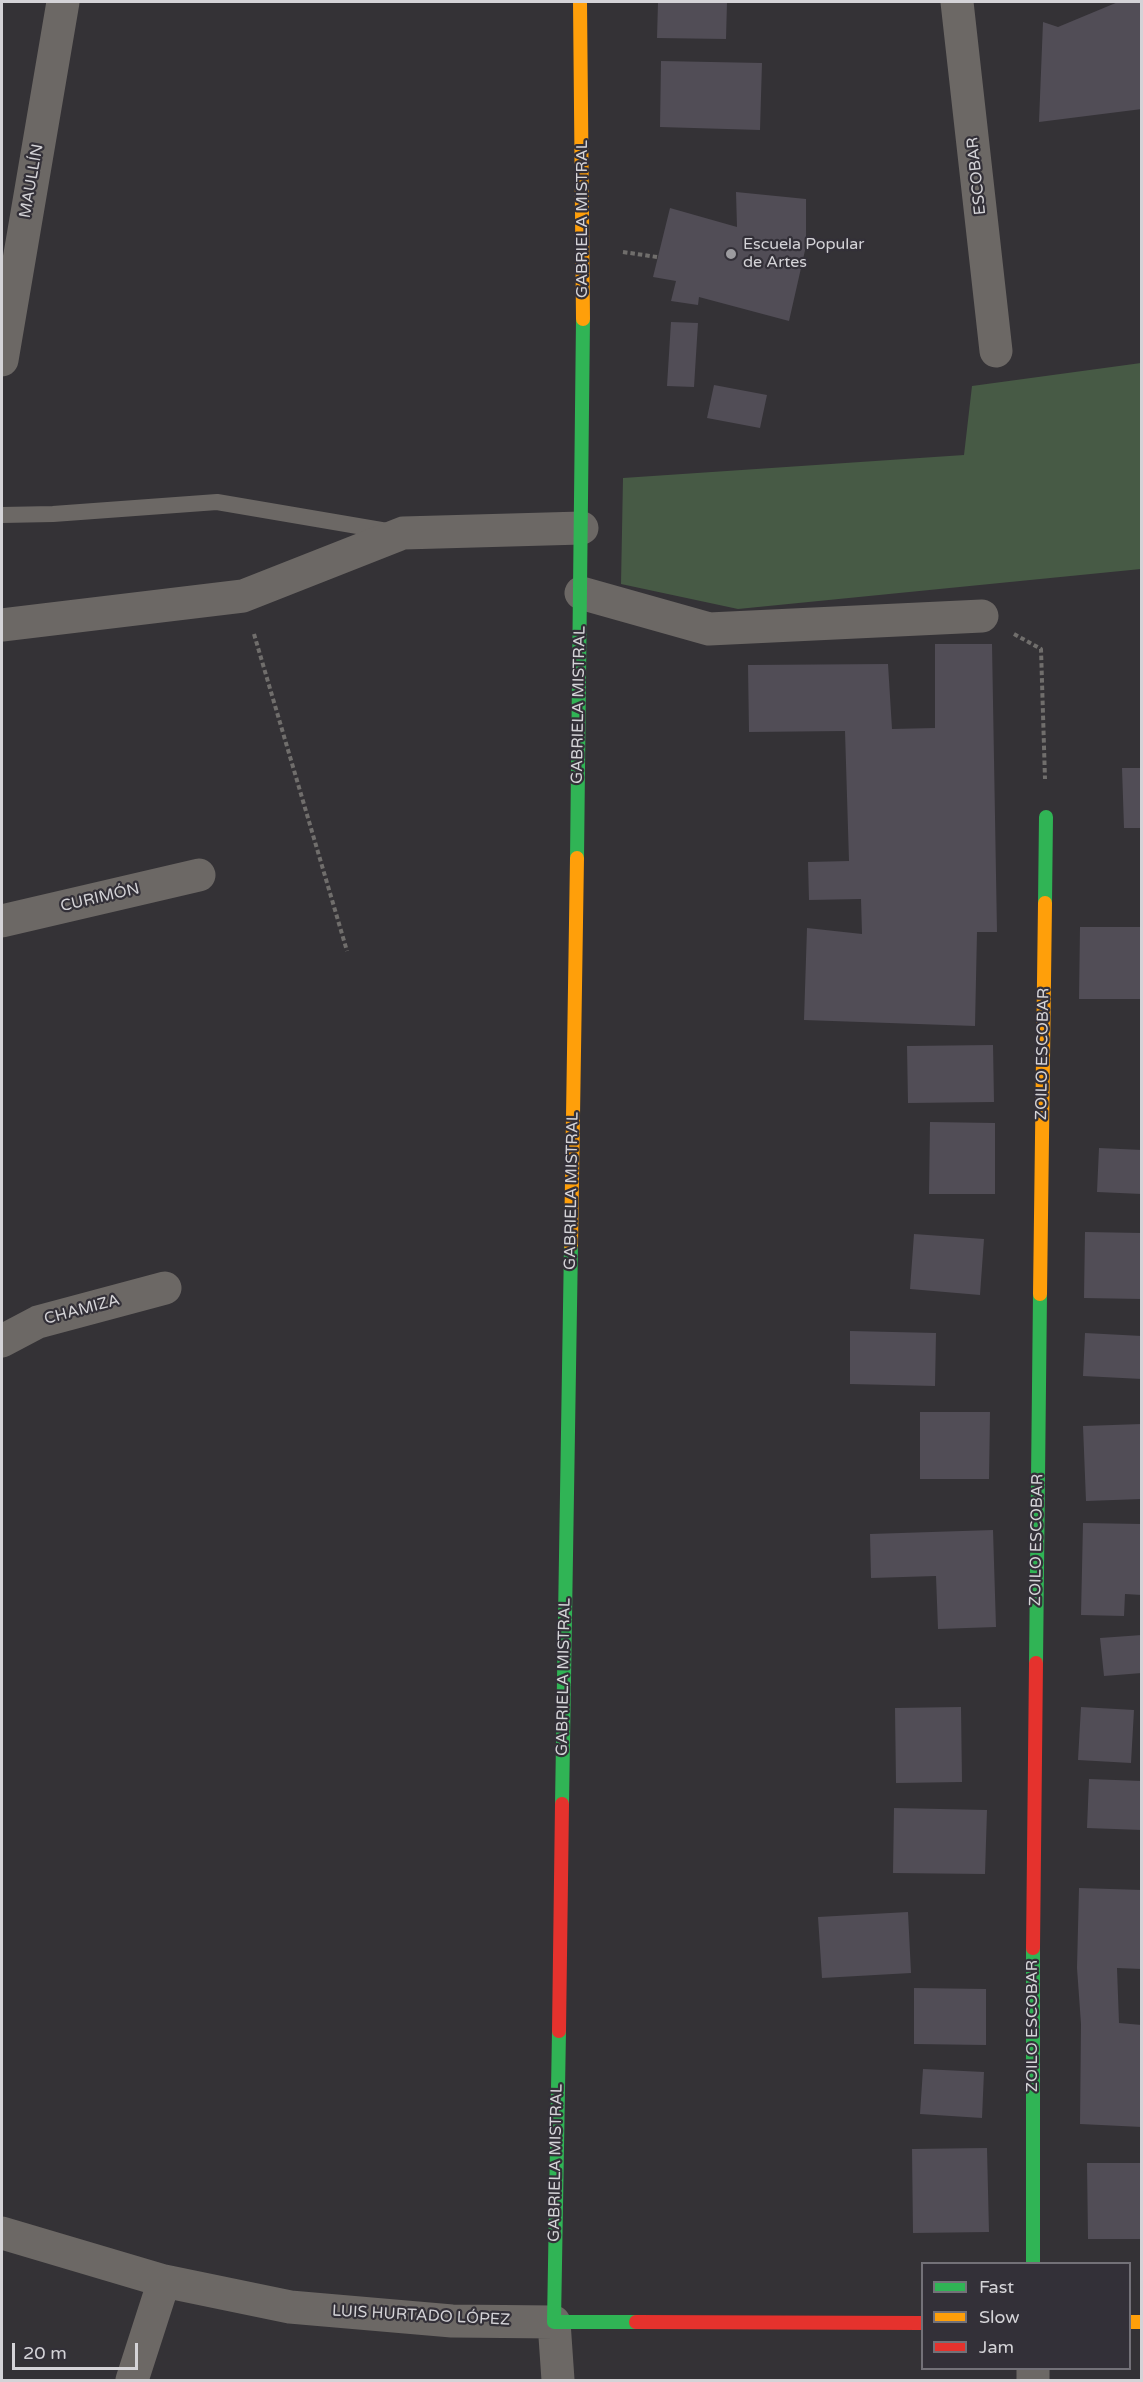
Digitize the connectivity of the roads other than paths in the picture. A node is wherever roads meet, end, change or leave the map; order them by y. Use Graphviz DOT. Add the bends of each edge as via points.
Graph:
graph roads {
  1 [pos="63,2"];
  2 [pos="580,2"];
  3 [pos="957,2"];
  4 [pos="996,351"];
  5 [pos="2,360"];
  6 [pos="2,515"];
  7 [pos="582,528"];
  8 [pos="403,533"];
  9 [pos="581,593"];
  10 [pos="982,616"];
  11 [pos="2,625"];
  12 [pos="1046,817"];
  13 [pos="199,875"];
  14 [pos="2,921"];
  15 [pos="165,1288"];
  16 [pos="2,1341"];
  17 [pos="2,2233"];
  18 [pos="1033,2262"];
  19 [pos="164,2281"];
  20 [pos="554,2322"];
  21 [pos="921,2323"];
  22 [pos="132,2380"];
  23 [pos="558,2380"];
  1 -- 5 [label="street, MAULLÍN"];
  2 -- 7 [label="street, GABRIELA MISTRAL" via="584,247"];
  3 -- 4 [label="street, ESCOBAR"];
  6 -- 8 [label="lane" via="218,501"];
  7 -- 8 [label="street"];
  7 -- 9 [label="street, GABRIELA MISTRAL"];
  8 -- 11 [label="street" via="243,596"];
  9 -- 10 [label="street" via="709,629"];
  9 -- 20 [label="street, GABRIELA MISTRAL"];
  12 -- 18 [label="street, ZOILO ESCOBAR" via="1033,1890"];
  13 -- 14 [label="street, CURIMÓN"];
  15 -- 16 [label="street, CHAMIZA" via="38,1322"];
  17 -- 19 [label="street, LUIS HURTADO LÓPEZ"];
  19 -- 20 [label="street, LUIS HURTADO LÓPEZ" via="290,2307 452,2321"];
  19 -- 22 [label="street"];
  20 -- 21 [label="street, LUIS HURTADO LÓPEZ"];
  20 -- 23 [label="street, GABRIELA MISTRAL"];
}
